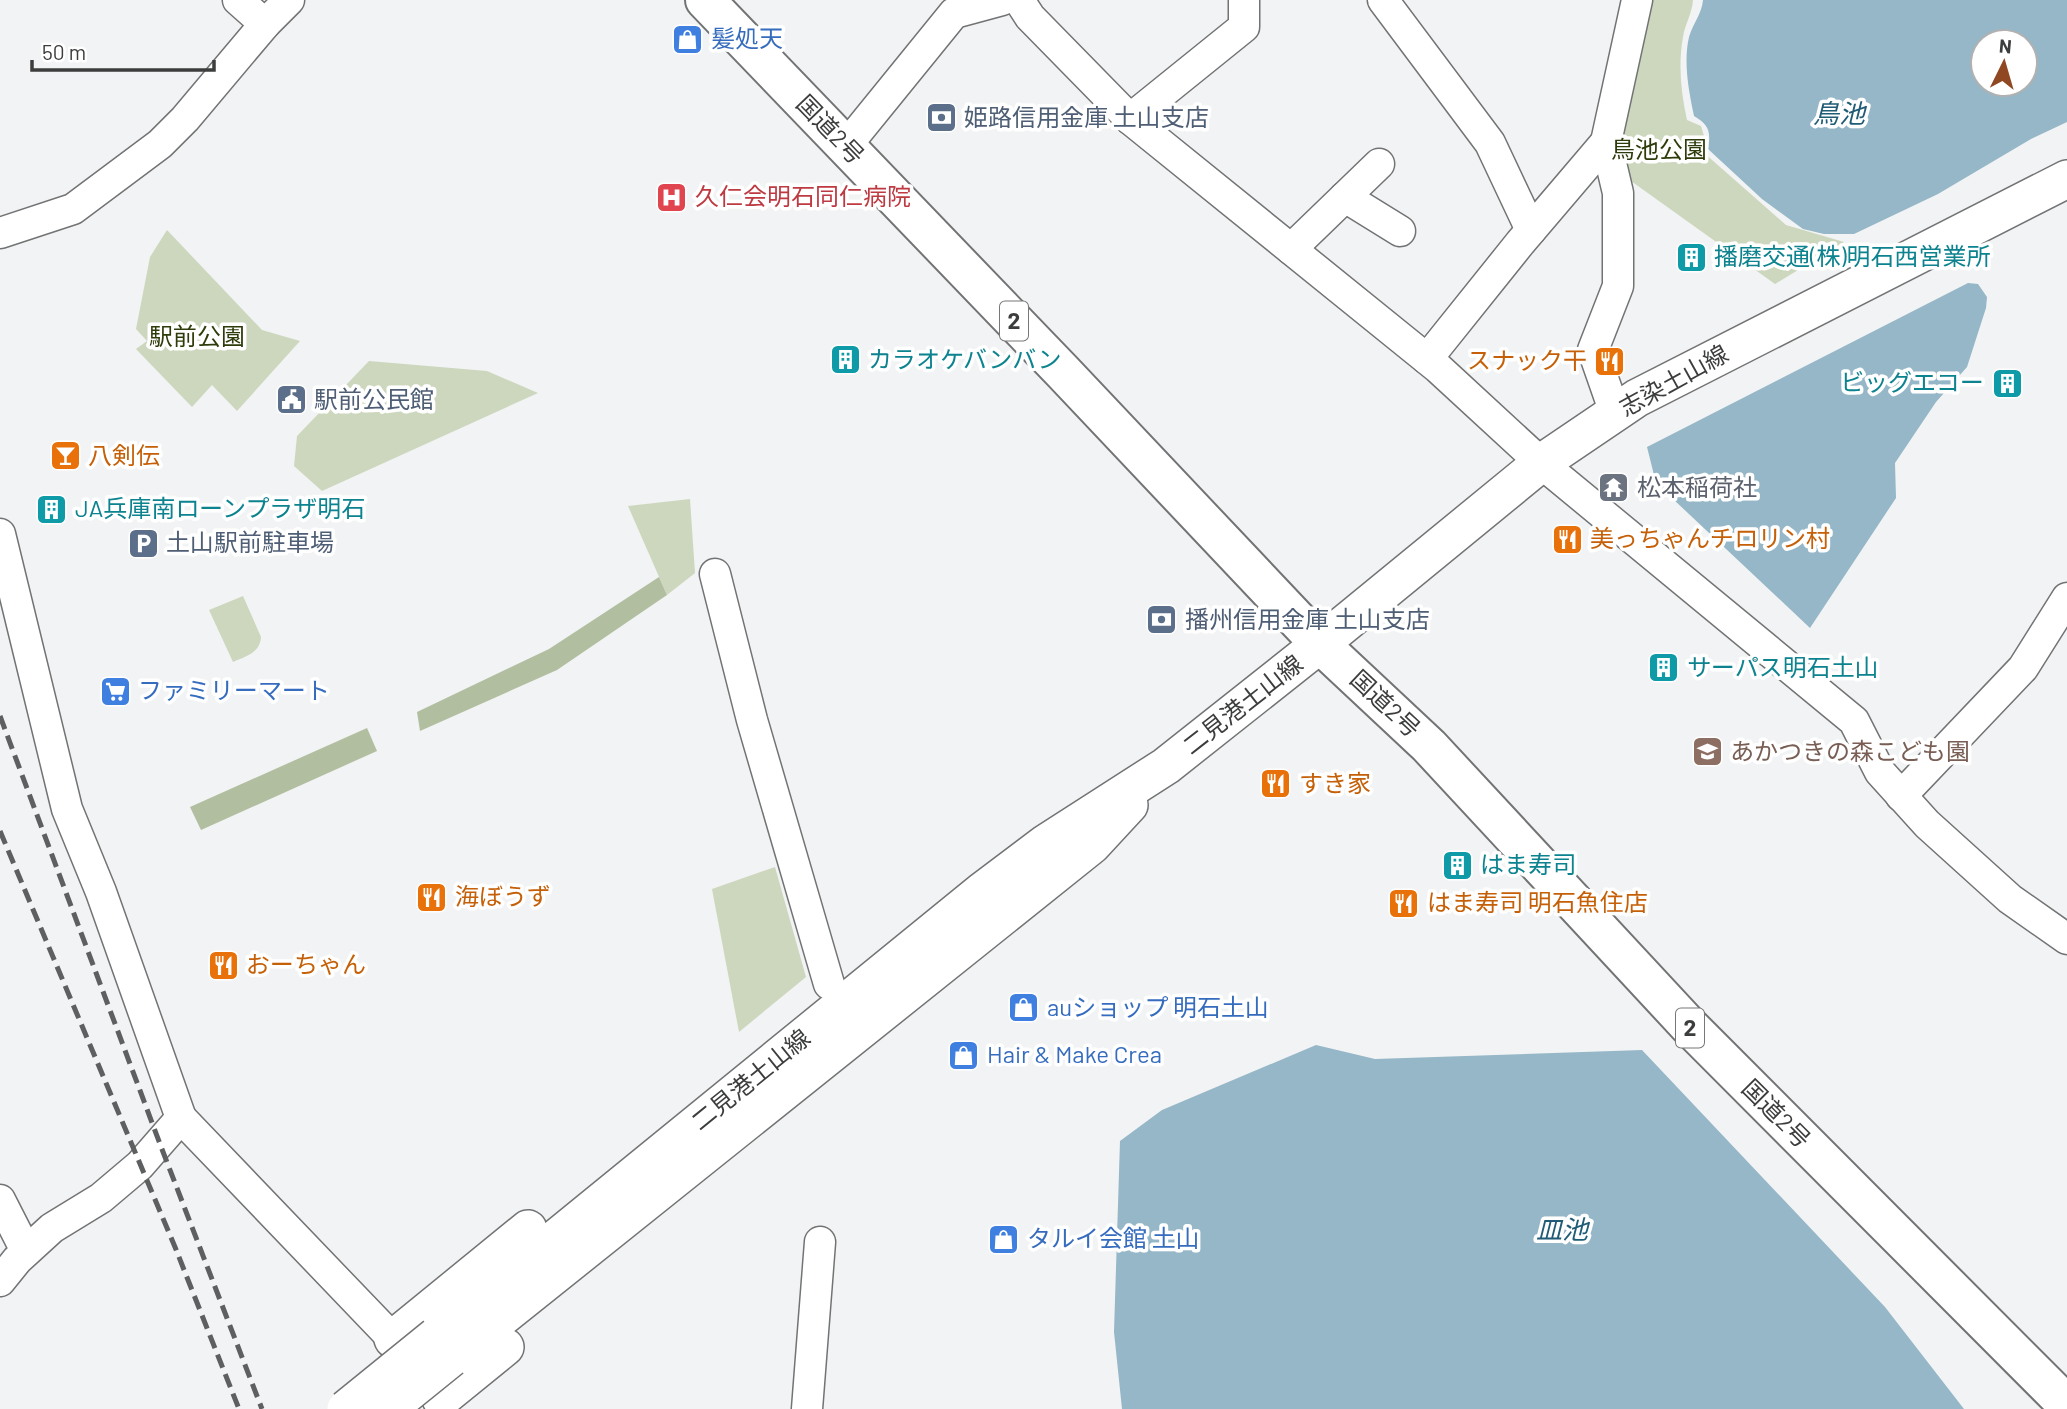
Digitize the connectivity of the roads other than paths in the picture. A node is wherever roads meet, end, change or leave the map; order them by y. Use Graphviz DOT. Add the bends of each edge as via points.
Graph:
graph roads {
  1 [pos="238,0"];
  2 [pos="289,0"];
  3 [pos="705,0"];
  4 [pos="1002,0"];
  5 [pos="1019,0"];
  6 [pos="1244,0"];
  7 [pos="1383,0"];
  8 [pos="1637,0"];
  9 [pos="265,24"];
  10 [pos="1130,120"];
  11 [pos="1606,142"];
  12 [pos="846,146"];
  13 [pos="1379,164"];
  14 [pos="2067,179"];
  15 [pos="1345,197"];
  16 [pos="1531,230"];
  17 [pos="1400,231"];
  18 [pos="0,233"];
  19 [pos="1291,249"];
  20 [pos="1427,359"];
  21 [pos="1615,413"];
  22 [pos="1541,463"];
  23 [pos="0,534"];
  24 [pos="715,574"];
  25 [pos="2067,598"];
  26 [pos="1320,644"];
  27 [pos="1166,766"];
  28 [pos="1901,796"];
  29 [pos="1046,842"];
  30 [pos="1092,845"];
  31 [pos="2067,939"];
  32 [pos="829,984"];
  33 [pos="181,1118"];
  34 [pos="0,1200"];
  35 [pos="820,1242"];
  36 [pos="26,1251"];
  37 [pos="0,1281"];
  38 [pos="393,1339"];
  39 [pos="444,1347"];
  40 [pos="446,1404"];
  41 [pos="2067,1405"];
  42 [pos="346,1409"];
  43 [pos="388,1409"];
  44 [pos="807,1409"];
  1 -- 9 [label="street"];
  2 -- 9 [label="street"];
  3 -- 12 [label="highway, 国道2号 / 2"];
  4 -- 12 [label="street" via="954,13"];
  5 -- 10 [label="street"];
  6 -- 10 [label="street" via="1244,27"];
  7 -- 16 [label="street" via="1490,143"];
  8 -- 11 [label="street"];
  9 -- 18 [label="street" via="160,144 73,209"];
  10 -- 19 [label="street"];
  11 -- 16 [label="street"];
  11 -- 21 [label="street" via="1618,193 1618,286 1593,350"];
  12 -- 26 [label="highway, 国道2号 / 2"];
  13 -- 15 [label="street"];
  14 -- 21 [label="main road, 志染土山線" via="1745,341"];
  15 -- 17 [label="street"];
  15 -- 19 [label="street"];
  16 -- 20 [label="street"];
  19 -- 20 [label="street"];
  20 -- 22 [label="street"];
  21 -- 22 [label="main road, 志染土山線"];
  22 -- 26 [label="main road, 志染土山線"];
  22 -- 28 [label="street" via="1854,721 1880,772"];
  23 -- 33 [label="street" via="67,809"];
  24 -- 32 [label="street"];
  25 -- 28 [label="street" via="2023,668"];
  26 -- 27 [label="main road, 二見港土山線"];
  26 -- 41 [label="highway, 国道2号 / 2" via="1429,746 1689,1026"];
  27 -- 29 [label="main road, 二見港土山線"];
  27 -- 30 [label="main road, 二見港土山線"];
  28 -- 31 [label="street" via="2010,899"];
  29 -- 32 [label="main road" via="978,871"];
  29 -- 39 [label="main road, 二見港土山線"];
  30 -- 39 [label="main road, 二見港土山線"];
  30 -- 40 [label="main road" via="1038,908 994,948"];
  32 -- 38 [label="main road"];
  33 -- 36 [label="street" via="135,1170"];
  33 -- 38 [label="street"];
  34 -- 36 [label="street"];
  35 -- 44 [label="street"];
  36 -- 37 [label="street"];
  38 -- 40 [label="street"];
  39 -- 42 [label="main road, 二見港土山線, bridge"];
  39 -- 43 [label="main road, 二見港土山線, bridge"];
}
